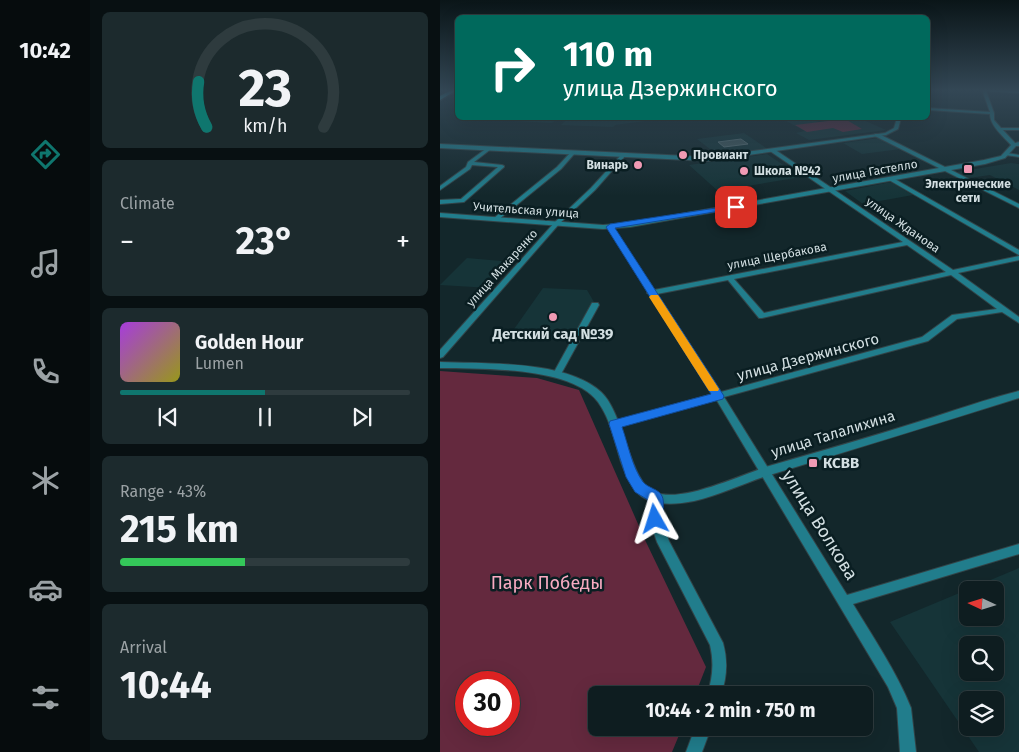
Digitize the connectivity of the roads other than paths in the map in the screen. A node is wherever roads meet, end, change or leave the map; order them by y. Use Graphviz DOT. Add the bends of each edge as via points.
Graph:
graph roads {
  1 [pos="896,125"];
  2 [pos="996,125"];
  3 [pos="999,128"];
  4 [pos="1019,129"];
  5 [pos="877,135"];
  6 [pos="1017,144"];
  7 [pos="440,146"];
  8 [pos="489,149"];
  9 [pos="772,150"];
  10 [pos="573,153"];
  11 [pos="1007,154"];
  12 [pos="624,155"];
  13 [pos="1019,156"];
  14 [pos="470,163"];
  15 [pos="946,170"];
  16 [pos="891,179"];
  17 [pos="440,188"];
  18 [pos="831,190"];
  19 [pos="440,202"];
  20 [pos="1019,206"];
  21 [pos="440,215"];
  22 [pos="496,219"];
  23 [pos="557,223"];
  24 [pos="610,227"];
  25 [pos="908,243"];
  26 [pos="1019,253"];
  27 [pos="1019,258"];
  28 [pos="954,274"];
  29 [pos="728,277"];
  30 [pos="651,293"];
  31 [pos="595,305"];
  32 [pos="1006,312"];
  33 [pos="1019,312"];
  34 [pos="762,316"];
  35 [pos="1019,321"];
  36 [pos="440,355"];
  37 [pos="440,365"];
  38 [pos="557,374"];
  39 [pos="1019,394"];
  40 [pos="718,396"];
  41 [pos="615,424"];
  42 [pos="764,472"];
  43 [pos="655,498"];
  44 [pos="1019,549"];
  45 [pos="845,601"];
  46 [pos="717,686"];
  47 [pos="700,736"];
  48 [pos="694,752"];
  49 [pos="908,752"];
  1 -- 5 [label="street" via="895,131"];
  2 -- 3 [label="street"];
  3 -- 4 [label="street"];
  3 -- 6 [label="street"];
  5 -- 9 [label="street"];
  5 -- 15 [label="street"];
  6 -- 11 [label="street"];
  7 -- 8 [label="street"];
  8 -- 10 [label="street"];
  8 -- 14 [label="street"];
  9 -- 12 [label="street" via="701,159"];
  9 -- 18 [label="street, улица Жданова"];
  10 -- 12 [label="street"];
  10 -- 22 [label="street"];
  11 -- 13 [label="street"];
  11 -- 15 [label="street, улица Гастелло"];
  12 -- 23 [label="street, улица Макаренко"];
  14 -- 17 [label="street" via="468,168"];
  14 -- 19 [label="street" via="502,166 462,201"];
  15 -- 16 [label="street, улица Гастелло"];
  15 -- 20 [label="street"];
  16 -- 18 [label="street, улица Гастелло"];
  16 -- 26 [label="street"];
  18 -- 24 [label="street, улица Гастелло"];
  18 -- 25 [label="street, улица Жданова"];
  21 -- 22 [label="street, Учительская улица"];
  22 -- 23 [label="street, Учительская улица"];
  23 -- 24 [label="street, Учительская улица"];
  23 -- 36 [label="street, улица Макаренко"];
  24 -- 30 [label="street, улица Волкова"];
  25 -- 28 [label="street, улица Жданова"];
  25 -- 29 [label="street, улица Щербакова"];
  27 -- 28 [label="street"];
  28 -- 32 [label="street, улица Жданова"];
  28 -- 34 [label="street"];
  29 -- 30 [label="street, улица Щербакова"];
  29 -- 34 [label="street"];
  30 -- 40 [label="street, улица Волкова"];
  31 -- 38 [label="street"];
  32 -- 33 [label="street, улица Дзержинского"];
  32 -- 35 [label="street, улица Жданова"];
  32 -- 40 [label="street, улица Дзержинского" via="955,317 925,339"];
  37 -- 38 [label="street"];
  38 -- 41 [label="street" via="589,387 607,407"];
  39 -- 42 [label="street, улица Талалихина"];
  40 -- 41 [label="street, улица Дзержинского"];
  40 -- 42 [label="street, улица Волкова"];
  41 -- 43 [label="street" via="633,477 640,488"];
  42 -- 43 [label="street, улица Талалихина" via="696,495"];
  42 -- 45 [label="street, улица Волкова"];
  43 -- 46 [label="street" via="655,519 663,542 716,643 721,660"];
  44 -- 45 [label="street"];
  45 -- 49 [label="street, улица Волкова" via="893,682 904,708"];
  47 -- 48 [label="street"];
}
